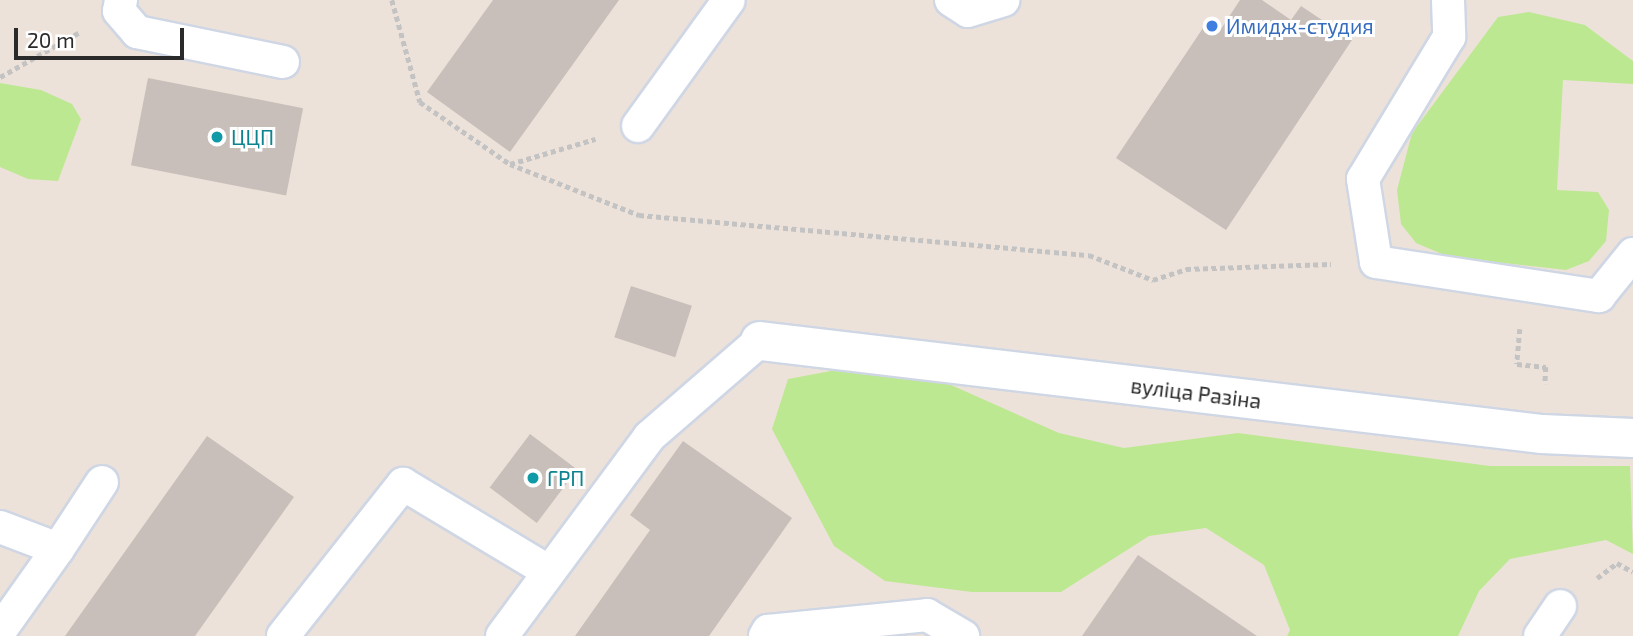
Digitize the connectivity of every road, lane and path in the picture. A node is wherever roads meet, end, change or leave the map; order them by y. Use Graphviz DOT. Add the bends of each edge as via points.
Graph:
graph roads {
  1 [pos="121,0"];
  2 [pos="392,0"];
  3 [pos="729,0"];
  4 [pos="951,0"];
  5 [pos="1003,0"];
  6 [pos="1448,0"];
  7 [pos="44,52"];
  8 [pos="283,62"];
  9 [pos="0,77"];
  10 [pos="638,126"];
  11 [pos="510,164"];
  12 [pos="1633,254"];
  13 [pos="1377,262"];
  14 [pos="1524,287"];
  15 [pos="760,341"];
  16 [pos="1542,434"];
  17 [pos="1633,438"];
  18 [pos="102,482"];
  19 [pos="0,527"];
  20 [pos="58,549"];
  21 [pos="547,570"];
  22 [pos="1560,606"];
  23 [pos="0,631"];
  24 [pos="283,636"];
  25 [pos="502,636"];
  26 [pos="765,636"];
  27 [pos="963,636"];
  28 [pos="1540,636"];
  1 -- 8 [label="lane" via="119,11 137,32"];
  2 -- 11 [label="path" via="419,102"];
  3 -- 10 [label="lane"];
  4 -- 5 [label="lane" via="968,11"];
  6 -- 13 [label="lane" via="1449,37 1363,179"];
  7 -- 9 [label="path"];
  10 -- 11 [label="path"];
  11 -- 13 [label="path" via="639,215 1089,255 1153,280 1186,269"];
  12 -- 14 [label="lane" via="1599,296"];
  13 -- 14 [label="lane"];
  14 -- 16 [label="path" via="1517,364 1546,367"];
  15 -- 16 [label="street, вуліца Разіна"];
  15 -- 21 [label="lane" via="649,437"];
  16 -- 17 [label="street, вуліца Разіна"];
  18 -- 20 [label="lane"];
  19 -- 20 [label="lane"];
  20 -- 23 [label="lane"];
  21 -- 24 [label="lane" via="403,484"];
  21 -- 25 [label="lane"];
  22 -- 28 [label="lane"];
  26 -- 27 [label="lane" via="768,631 927,615"];
}
